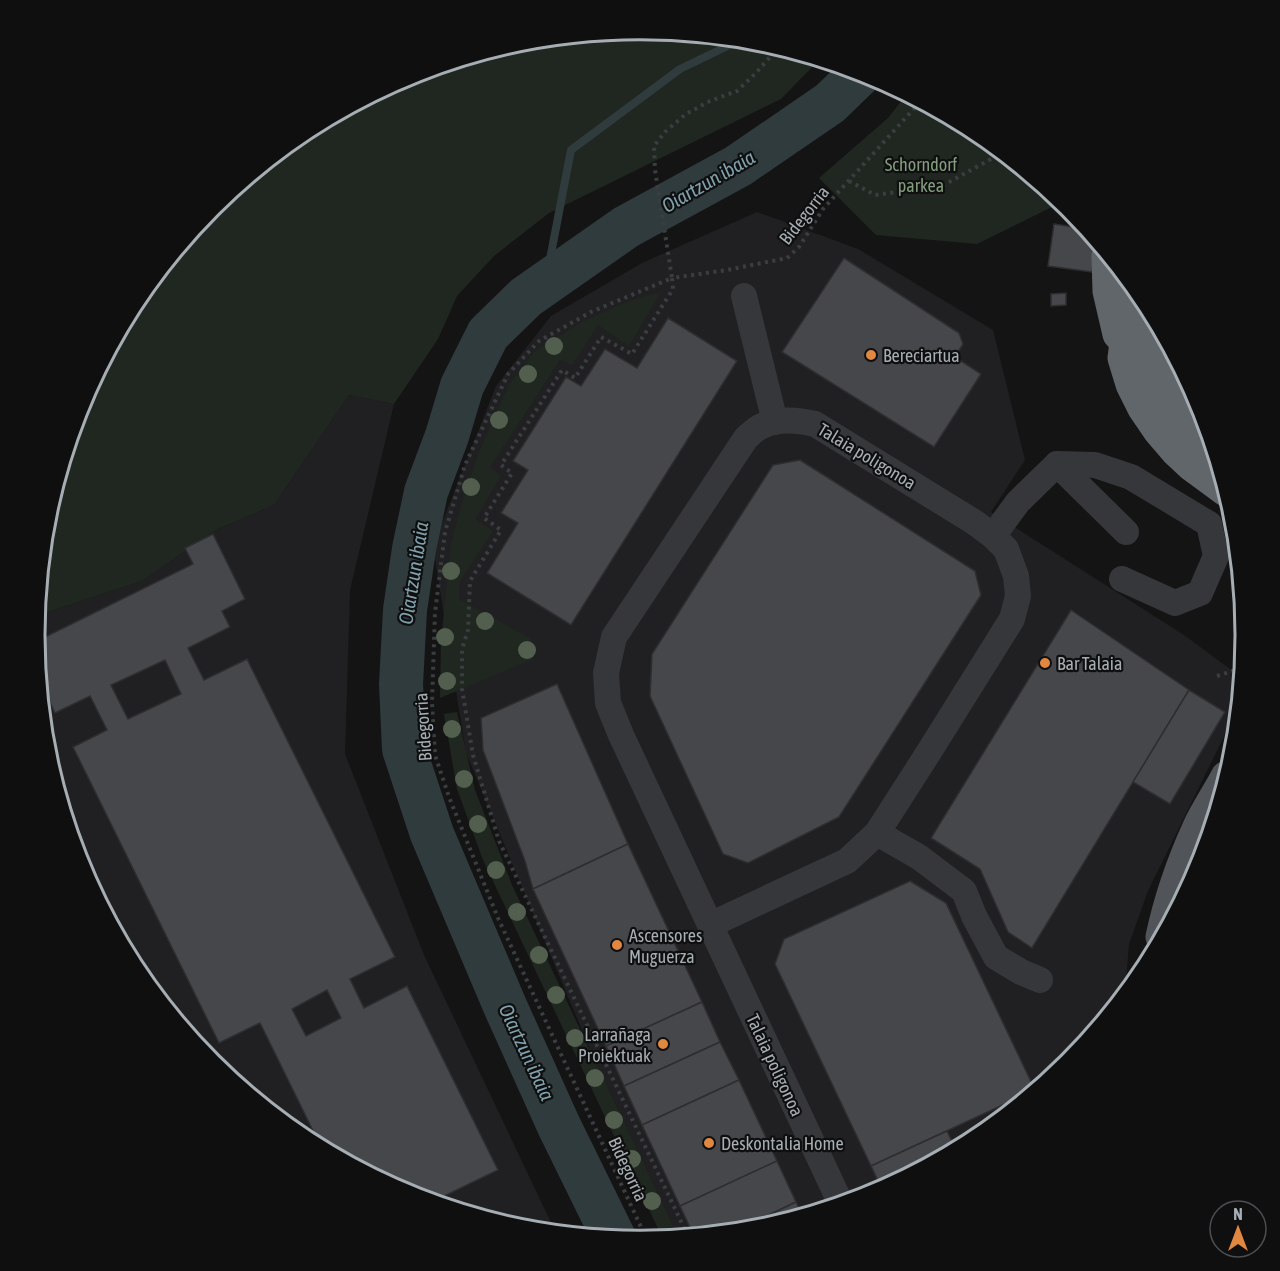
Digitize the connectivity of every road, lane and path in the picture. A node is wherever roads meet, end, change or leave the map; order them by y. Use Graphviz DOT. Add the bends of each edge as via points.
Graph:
graph roads {
  1 [pos="771,56"];
  2 [pos="915,108"];
  3 [pos="994,157"];
  4 [pos="849,181"];
  5 [pos="1108,269"];
  6 [pos="672,278"];
  7 [pos="1122,287"];
  8 [pos="744,296"];
  9 [pos="1131,300"];
  10 [pos="1150,330"];
  11 [pos="1124,358"];
  12 [pos="1180,386"];
  13 [pos="775,422"];
  14 [pos="1187,422"];
  15 [pos="1203,443"];
  16 [pos="1057,464"];
  17 [pos="1215,482"];
  18 [pos="1126,532"];
  19 [pos="993,536"];
  20 [pos="1122,579"];
  21 [pos="1234,671"];
  22 [pos="1217,676"];
  23 [pos="1208,810"];
  24 [pos="877,833"];
  25 [pos="1170,906"];
  26 [pos="710,925"];
  27 [pos="1040,980"];
  28 [pos="837,1197"];
  29 [pos="684,1228"];
  30 [pos="642,1230"];
  1 -- 6 [label="path" via="737,91 686,114 654,146"];
  2 -- 4 [label="path, Bidegorria"];
  3 -- 4 [label="path" via="942,186 876,195"];
  4 -- 6 [label="path, Bidegorria" via="787,258"];
  5 -- 11 [label="highway" via="1109,291"];
  6 -- 29 [label="path" via="673,290 632,354 601,337 575,378 562,370 501,465 512,473 484,518 501,530 470,581 462,689 472,755 499,841"];
  6 -- 30 [label="path, Bidegorria" via="591,312 539,341 507,374 465,465 445,532 435,613 432,703 435,755 449,797 498,918"];
  7 -- 11 [label="highway"];
  8 -- 13 [label="street"];
  9 -- 11 [label="highway"];
  10 -- 14 [label="highway" via="1158,375"];
  11 -- 17 [label="highway" via="1132,384 1159,430 1192,465"];
  12 -- 14 [label="highway"];
  13 -- 19 [label="street, Talaia poligonoa" via="815,424"];
  13 -- 26 [label="street, Talaia poligonoa" via="760,426 746,438 614,637 606,673 608,703 621,735"];
  14 -- 15 [label="highway"];
  16 -- 18 [label="street"];
  16 -- 19 [label="street" via="1018,502"];
  16 -- 20 [label="street" via="1095,465 1131,477 1209,524 1216,556 1200,593 1175,603"];
  19 -- 24 [label="street, Talaia poligonoa" via="1006,549 1016,576 1018,596 1012,619"];
  21 -- 22 [label="path"];
  23 -- 25 [label="main road"];
  24 -- 26 [label="street, Talaia poligonoa" via="847,861"];
  24 -- 27 [label="street" via="964,891 996,957"];
  26 -- 28 [label="street, Talaia poligonoa"];
}
